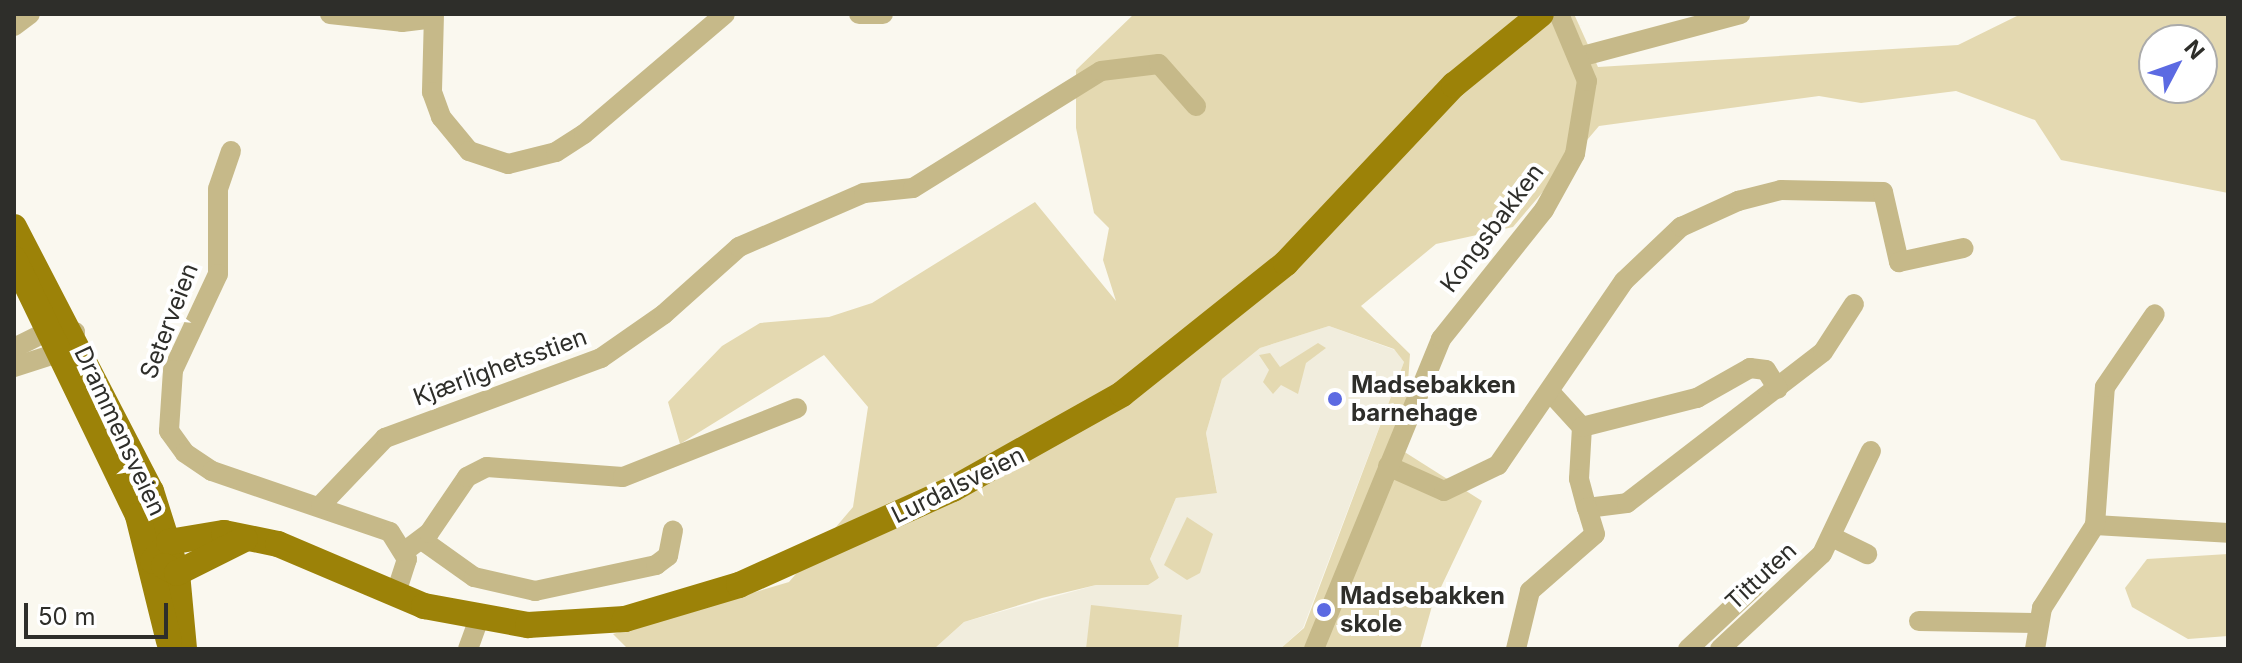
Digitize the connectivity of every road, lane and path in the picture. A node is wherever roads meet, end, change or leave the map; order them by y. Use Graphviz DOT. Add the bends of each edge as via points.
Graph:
graph roads {
  1 [pos="30,14"];
  2 [pos="725,14"];
  3 [pos="1541,14"];
  4 [pos="1559,14"];
  5 [pos="1741,14"];
  6 [pos="333,15"];
  7 [pos="434,16"];
  8 [pos="14,26"];
  9 [pos="1583,56"];
  10 [pos="1196,106"];
  11 [pos="231,151"];
  12 [pos="14,227"];
  13 [pos="1964,248"];
  14 [pos="22,269"];
  15 [pos="1854,304"];
  16 [pos="2155,314"];
  17 [pos="62,338"];
  18 [pos="14,348"];
  19 [pos="14,367"];
  20 [pos="1778,389"];
  21 [pos="1550,392"];
  22 [pos="797,408"];
  23 [pos="1582,427"];
  24 [pos="1871,451"];
  25 [pos="1388,466"];
  26 [pos="321,505"];
  27 [pos="1587,508"];
  28 [pos="2095,525"];
  29 [pos="673,530"];
  30 [pos="2228,533"];
  31 [pos="1834,538"];
  32 [pos="245,539"];
  33 [pos="413,546"];
  34 [pos="161,551"];
  35 [pos="1867,554"];
  36 [pos="177,573"];
  37 [pos="1754,587"];
  38 [pos="395,596"];
  39 [pos="479,619"];
  40 [pos="1919,621"];
  41 [pos="2037,623"];
  42 [pos="471,648"];
  43 [pos="169,649"];
  44 [pos="184,649"];
  45 [pos="1314,649"];
  46 [pos="1516,649"];
  47 [pos="1688,649"];
  48 [pos="1720,649"];
  49 [pos="2035,649"];
  1 -- 8 [label="street"];
  2 -- 7 [label="street" via="584,134 556,152 508,164 469,151 441,117 432,92"];
  3 -- 39 [label="main road, Lurdalsveien" via="1454,85 1331,219 1223,318 1122,394 1020,456 818,551 680,606 568,625"];
  4 -- 9 [label="street, Kongsbakken"];
  5 -- 9 [label="street"];
  6 -- 7 [label="street"];
  9 -- 25 [label="street, Kongsbakken" via="1586,113 1562,181 1441,339"];
  10 -- 26 [label="street, Kjærlighetsstien" via="1159,64 1101,71 913,188 864,193 739,247 601,358 385,438"];
  11 -- 26 [label="street, Seterveien" via="218,189 218,274 173,370 169,431 185,453 212,471"];
  12 -- 14 [label="main road, Drammensveien"];
  13 -- 21 [label="street" via="1899,262 1883,192 1781,190 1738,201 1681,227 1624,281"];
  14 -- 17 [label="main road, Drammensveien"];
  15 -- 20 [label="street" via="1823,352"];
  16 -- 28 [label="street" via="2113,368 2099,406"];
  17 -- 18 [label="street"];
  17 -- 19 [label="street"];
  17 -- 34 [label="main road, Drammensveien"];
  20 -- 23 [label="street" via="1766,370 1750,368 1697,398"];
  20 -- 27 [label="street" via="1642,496"];
  21 -- 23 [label="street"];
  21 -- 25 [label="street" via="1498,465 1444,491"];
  22 -- 33 [label="street" via="623,477 487,467 460,485"];
  23 -- 27 [label="street" via="1579,479"];
  24 -- 31 [label="street, Tittuten"];
  25 -- 45 [label="street, Kongsbakken"];
  26 -- 33 [label="street, Seterveien" via="383,527"];
  27 -- 46 [label="street" via="1595,534 1530,591"];
  28 -- 30 [label="street"];
  28 -- 41 [label="street"];
  29 -- 33 [label="street, Seterveien" via="668,556 656,565 535,591 474,577"];
  31 -- 35 [label="street"];
  31 -- 48 [label="street, Tittuten"];
  32 -- 34 [label="main road, Lurdalsveien" via="224,533"];
  32 -- 36 [label="main road"];
  32 -- 38 [label="main road, Lurdalsveien" via="278,544"];
  33 -- 38 [label="street"];
  34 -- 36 [label="main road"];
  34 -- 43 [label="main road, Drammensveien"];
  36 -- 44 [label="main road"];
  37 -- 47 [label="street"];
  38 -- 39 [label="main road, Lurdalsveien"];
  39 -- 42 [label="street"];
  40 -- 41 [label="street"];
  41 -- 49 [label="street"];
}
